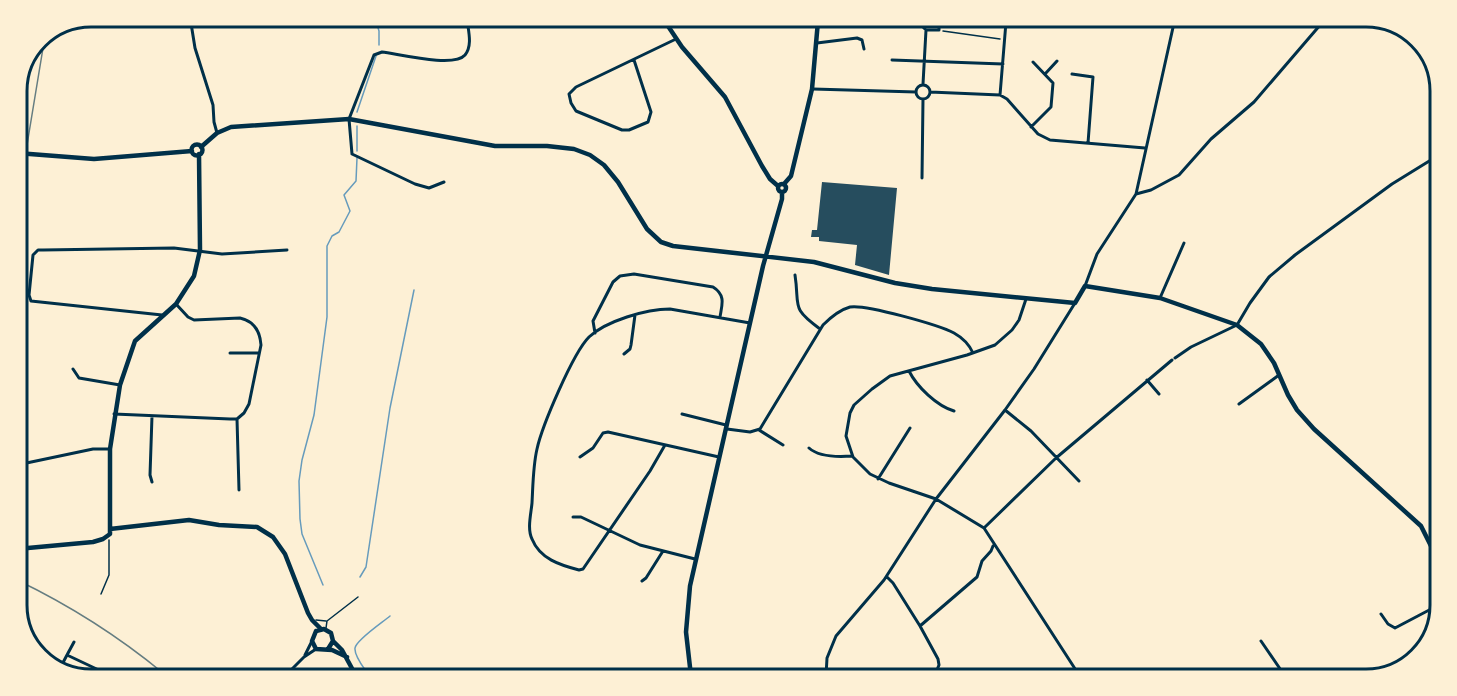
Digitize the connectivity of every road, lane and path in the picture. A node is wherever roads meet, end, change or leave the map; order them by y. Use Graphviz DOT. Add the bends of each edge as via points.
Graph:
graph roads {
  1 [pos="192,27"];
  2 [pos="468,27"];
  3 [pos="668,27"];
  4 [pos="818,27"];
  5 [pos="923,27"];
  6 [pos="1005,27"];
  7 [pos="1173,27"];
  8 [pos="1318,27"];
  9 [pos="926,30"];
  10 [pos="939,30"];
  11 [pos="676,39"];
  12 [pos="1004,40"];
  13 [pos="817,43"];
  14 [pos="864,49"];
  15 [pos="634,60"];
  16 [pos="892,60"];
  17 [pos="924,61"];
  18 [pos="1057,61"];
  19 [pos="1033,62"];
  20 [pos="1003,64"];
  21 [pos="1045,74"];
  22 [pos="1072,74"];
  23 [pos="923,84"];
  24 [pos="812,89"];
  25 [pos="916,92"];
  26 [pos="930,93"];
  27 [pos="1000,95"];
  28 [pos="923,99"];
  29 [pos="349,119"];
  30 [pos="1031,127"];
  31 [pos="217,133"];
  32 [pos="1088,143"];
  33 [pos="201,147"];
  34 [pos="1145,147"];
  35 [pos="192,151"];
  36 [pos="27,154"];
  37 [pos="199,154"];
  38 [pos="1430,161"];
  39 [pos="922,178"];
  40 [pos="444,182"];
  41 [pos="781,185"];
  42 [pos="1136,194"];
  43 [pos="1184,243"];
  44 [pos="200,250"];
  45 [pos="287,250"];
  46 [pos="766,255"];
  47 [pos="795,275"];
  48 [pos="1085,286"];
  49 [pos="1160,298"];
  50 [pos="1026,299"];
  51 [pos="1075,303"];
  52 [pos="176,304"];
  53 [pos="162,315"];
  54 [pos="635,315"];
  55 [pos="720,317"];
  56 [pos="750,323"];
  57 [pos="1236,326"];
  58 [pos="820,329"];
  59 [pos="595,333"];
  60 [pos="230,353"];
  61 [pos="259,353"];
  62 [pos="973,353"];
  63 [pos="624,354"];
  64 [pos="73,369"];
  65 [pos="909,371"];
  66 [pos="1280,374"];
  67 [pos="1147,380"];
  68 [pos="120,385"];
  69 [pos="1159,394"];
  70 [pos="1239,404"];
  71 [pos="1005,410"];
  72 [pos="954,411"];
  73 [pos="114,414"];
  74 [pos="682,414"];
  75 [pos="152,416"];
  76 [pos="237,419"];
  77 [pos="725,427"];
  78 [pos="910,428"];
  79 [pos="758,430"];
  80 [pos="665,445"];
  81 [pos="783,445"];
  82 [pos="809,448"];
  83 [pos="110,449"];
  84 [pos="852,456"];
  85 [pos="580,457"];
  86 [pos="718,457"];
  87 [pos="1056,458"];
  88 [pos="27,463"];
  89 [pos="878,479"];
  90 [pos="1079,481"];
  91 [pos="152,482"];
  92 [pos="239,490"];
  93 [pos="936,499"];
  94 [pos="573,517"];
  95 [pos="984,528"];
  96 [pos="110,531"];
  97 [pos="609,531"];
  98 [pos="993,544"];
  99 [pos="1430,544"];
  100 [pos="27,548"];
  101 [pos="663,551"];
  102 [pos="695,559"];
  103 [pos="886,577"];
  104 [pos="642,581"];
  105 [pos="100,594"];
  106 [pos="358,597"];
  107 [pos="1430,610"];
  108 [pos="1381,614"];
  109 [pos="312,620"];
  110 [pos="327,621"];
  111 [pos="920,626"];
  112 [pos="323,629"];
  113 [pos="314,633"];
  114 [pos="312,641"];
  115 [pos="333,641"];
  116 [pos="1261,641"];
  117 [pos="74,642"];
  118 [pos="316,649"];
  119 [pos="328,649"];
  120 [pos="67,655"];
  121 [pos="304,657"];
  122 [pos="347,657"];
  123 [pos="63,662"];
  124 [pos="97,669"];
  125 [pos="292,669"];
  126 [pos="353,669"];
  127 [pos="690,669"];
  128 [pos="826,669"];
  129 [pos="937,669"];
  130 [pos="1075,669"];
  131 [pos="1280,669"];
  1 -- 31 [label="street"];
  2 -- 29 [label="street" via="469,44 459,60 382,52 374,55"];
  3 -- 11 [label="street"];
  4 -- 13 [label="street"];
  5 -- 9 [label="street"];
  6 -- 12 [label="street"];
  7 -- 34 [label="street"];
  8 -- 42 [label="street" via="1254,102 1211,139 1179,175"];
  9 -- 10 [label="street"];
  9 -- 17 [label="street"];
  10 -- 12 [label="path"];
  11 -- 15 [label="street"];
  11 -- 41 [label="street" via="725,97 762,166 774,183"];
  12 -- 20 [label="street"];
  13 -- 14 [label="street" via="857,38 862,40"];
  13 -- 24 [label="street"];
  15 -- 15 [label="street" via="573,88 569,94 576,111 622,130 648,122 651,112"];
  16 -- 17 [label="street"];
  17 -- 20 [label="street"];
  17 -- 23 [label="street"];
  18 -- 21 [label="street"];
  19 -- 21 [label="street"];
  20 -- 27 [label="street"];
  21 -- 30 [label="street" via="1053,83 1051,107"];
  22 -- 32 [label="street" via="1093,77"];
  23 -- 25 [label="street"];
  23 -- 26 [label="street"];
  24 -- 25 [label="street"];
  24 -- 41 [label="street" via="791,176"];
  25 -- 28 [label="street"];
  26 -- 27 [label="street"];
  26 -- 28 [label="street"];
  27 -- 30 [label="street"];
  28 -- 39 [label="street"];
  29 -- 31 [label="street" via="248,125"];
  29 -- 40 [label="street" via="352,154 415,184 429,188"];
  29 -- 46 [label="street" via="495,146 574,149 604,165 640,220 662,242 689,249"];
  30 -- 32 [label="street" via="1050,140"];
  31 -- 33 [label="street"];
  32 -- 34 [label="street"];
  33 -- 35 [label="street" via="194,145"];
  33 -- 37 [label="street"];
  34 -- 42 [label="street"];
  35 -- 36 [label="street" via="94,159"];
  35 -- 37 [label="street"];
  37 -- 44 [label="street"];
  38 -- 57 [label="street" via="1383,190 1269,277"];
  41 -- 46 [label="street" via="778,190 782,199"];
  42 -- 48 [label="street" via="1097,254"];
  43 -- 49 [label="street"];
  44 -- 45 [label="street" via="222,254"];
  44 -- 52 [label="street" via="194,276"];
  44 -- 53 [label="street" via="38,250 33,255 31,301"];
  46 -- 50 [label="street" via="839,267 895,283"];
  46 -- 56 [label="street"];
  47 -- 58 [label="street" via="797,305"];
  48 -- 49 [label="street"];
  48 -- 51 [label="street"];
  49 -- 57 [label="street"];
  50 -- 51 [label="street"];
  50 -- 62 [label="street" via="1012,330 994,345"];
  51 -- 71 [label="street"];
  52 -- 53 [label="street"];
  52 -- 61 [label="street" via="194,320 240,318 251,322 260,337"];
  53 -- 68 [label="street" via="135,341"];
  54 -- 55 [label="street" via="669,309"];
  54 -- 59 [label="street"];
  54 -- 63 [label="street" via="630,350"];
  55 -- 56 [label="street"];
  55 -- 59 [label="street" via="722,294 713,287 625,274 615,279 593,321"];
  56 -- 77 [label="street"];
  57 -- 66 [label="street" via="1261,344"];
  57 -- 67 [label="street" via="1191,347"];
  58 -- 62 [label="street" via="842,310 864,307 950,331 967,342"];
  58 -- 79 [label="street"];
  59 -- 97 [label="street" via="574,361 538,446 530,534 545,557 579,570"];
  60 -- 61 [label="street"];
  61 -- 76 [label="street" via="249,404"];
  62 -- 65 [label="street"];
  64 -- 68 [label="street" via="79,378"];
  65 -- 72 [label="street" via="922,388"];
  65 -- 84 [label="street" via="890,376 854,405 846,436"];
  66 -- 70 [label="street"];
  66 -- 99 [label="street" via="1288,395 1304,418 1421,526"];
  67 -- 69 [label="street"];
  67 -- 87 [label="street"];
  68 -- 73 [label="street"];
  71 -- 87 [label="street"];
  71 -- 93 [label="street"];
  73 -- 75 [label="street"];
  73 -- 83 [label="street"];
  74 -- 77 [label="street"];
  75 -- 76 [label="street"];
  75 -- 91 [label="street"];
  76 -- 92 [label="street"];
  77 -- 79 [label="street"];
  77 -- 86 [label="street"];
  78 -- 89 [label="street"];
  79 -- 81 [label="street"];
  80 -- 85 [label="street" via="605,432"];
  80 -- 86 [label="street"];
  80 -- 97 [label="street"];
  82 -- 84 [label="street" via="825,455"];
  83 -- 88 [label="street"];
  83 -- 96 [label="street"];
  84 -- 89 [label="street"];
  86 -- 102 [label="street"];
  87 -- 90 [label="street"];
  87 -- 95 [label="street"];
  89 -- 93 [label="street"];
  93 -- 95 [label="street"];
  93 -- 103 [label="street"];
  94 -- 97 [label="street"];
  95 -- 98 [label="street"];
  96 -- 100 [label="street" via="104,539 93,542"];
  96 -- 105 [label="path" via="109,575"];
  96 -- 109 [label="street" via="189,520 250,525 263,530 285,554"];
  97 -- 101 [label="street"];
  98 -- 111 [label="street" via="977,577"];
  98 -- 130 [label="street"];
  101 -- 102 [label="street"];
  101 -- 104 [label="street"];
  102 -- 127 [label="street" via="687,609"];
  103 -- 111 [label="street"];
  103 -- 128 [label="street" via="836,636"];
  106 -- 110 [label="lane"];
  107 -- 108 [label="street" via="1395,628"];
  109 -- 110 [label="lane"];
  109 -- 112 [label="street"];
  109 -- 113 [label="street"];
  110 -- 112 [label="lane"];
  111 -- 129 [label="street" via="939,659"];
  112 -- 113 [label="street"];
  112 -- 115 [label="street" via="331,633"];
  113 -- 114 [label="street"];
  114 -- 118 [label="street"];
  114 -- 121 [label="street"];
  115 -- 119 [label="street"];
  115 -- 122 [label="street"];
  116 -- 131 [label="street"];
  117 -- 120 [label="street"];
  118 -- 119 [label="street"];
  118 -- 121 [label="street"];
  119 -- 122 [label="street"];
  120 -- 123 [label="street"];
  120 -- 124 [label="street"];
  121 -- 125 [label="street"];
  122 -- 126 [label="street"];
}
